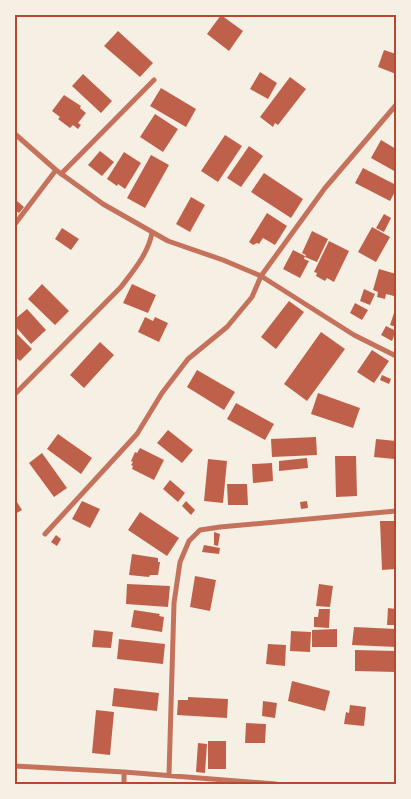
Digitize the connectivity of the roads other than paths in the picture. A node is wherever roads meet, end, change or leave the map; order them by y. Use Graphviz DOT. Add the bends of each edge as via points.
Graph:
graph roads {
  1 [pos="154,80"];
  2 [pos="396,105"];
  3 [pos="15,134"];
  4 [pos="59,172"];
  5 [pos="15,224"];
  6 [pos="152,233"];
  7 [pos="261,276"];
  8 [pos="396,356"];
  9 [pos="15,394"];
  10 [pos="396,511"];
  11 [pos="44,534"];
  12 [pos="15,766"];
  13 [pos="124,772"];
  14 [pos="169,775"];
  15 [pos="236,782"];
  16 [pos="124,784"];
  17 [pos="276,784"];
  1 -- 4 [label="street"];
  2 -- 7 [label="street" via="325,188"];
  3 -- 4 [label="street"];
  4 -- 5 [label="street"];
  4 -- 6 [label="street" via="103,204"];
  6 -- 7 [label="street"];
  6 -- 9 [label="street" via="150,244 121,288"];
  7 -- 8 [label="street" via="354,335"];
  7 -- 11 [label="street" via="252,297 228,327 188,359 137,434"];
  10 -- 14 [label="street" via="220,527 200,530 189,541 180,562 174,604"];
  12 -- 13 [label="street"];
  13 -- 14 [label="street"];
  13 -- 16 [label="street"];
  14 -- 15 [label="street"];
  15 -- 17 [label="street"];
}
